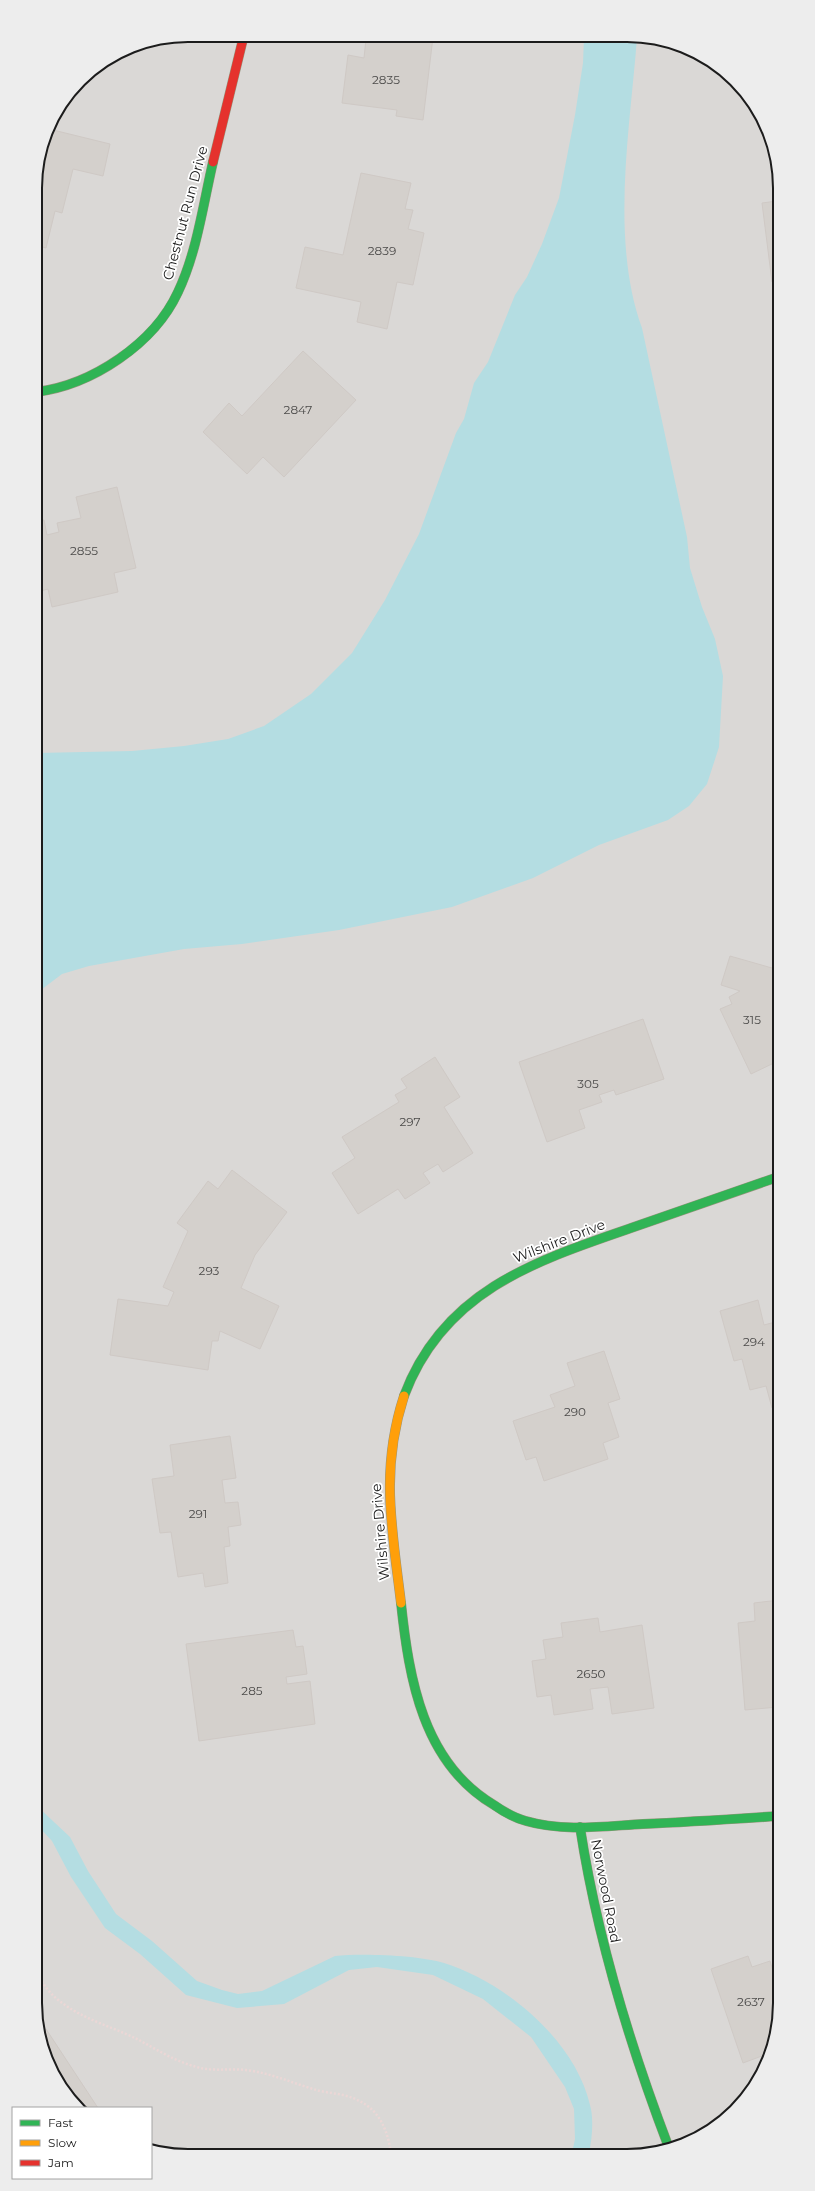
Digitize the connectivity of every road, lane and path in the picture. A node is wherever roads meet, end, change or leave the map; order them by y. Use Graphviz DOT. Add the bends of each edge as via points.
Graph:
graph roads {
  1 [pos="242,42"];
  2 [pos="42,392"];
  3 [pos="773,1179"];
  4 [pos="773,1816"];
  5 [pos="580,1827"];
  6 [pos="42,1982"];
  7 [pos="667,2143"];
  8 [pos="390,2149"];
  1 -- 2 [label="street, Chestnut Run Drive" via="189,262 177,294 159,320 126,354 86,377"];
  3 -- 5 [label="street, Wilshire Drive" via="553,1254 517,1270 488,1287 451,1318 431,1342 417,1366 393,1427 388,1493 405,1645 415,1697 426,1728 454,1774 480,1798 512,1816 545,1825"];
  4 -- 5 [label="street, Norwood Road"];
  5 -- 7 [label="street, Norwood Road" via="587,1877 605,1959 627,2034"];
  6 -- 8 [label="path" via="67,2007 184,2063 213,2070 234,2069 272,2074 315,2090 364,2102 377,2114 388,2134"];
}
